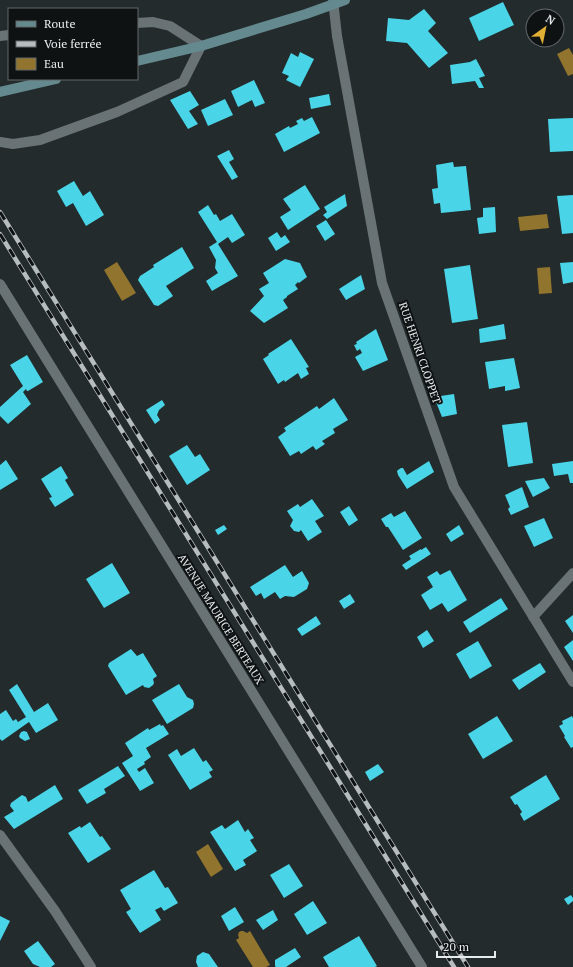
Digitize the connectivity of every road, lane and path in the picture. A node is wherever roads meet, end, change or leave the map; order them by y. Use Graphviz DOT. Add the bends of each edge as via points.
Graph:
graph roads {
  1 [pos="345,0"];
  2 [pos="333,2"];
  3 [pos="138,24"];
  4 [pos="201,46"];
  5 [pos="138,61"];
  6 [pos="52,80"];
  7 [pos="0,92"];
  8 [pos="0,142"];
  9 [pos="0,284"];
  10 [pos="573,573"];
  11 [pos="534,617"];
  12 [pos="573,682"];
  13 [pos="0,835"];
  14 [pos="91,967"];
  15 [pos="422,967"];
  1 -- 2 [label="street"];
  2 -- 4 [label="street" via="306,14"];
  2 -- 11 [label="street, RUE HENRI CLOPPET" via="382,282 454,487"];
  3 -- 4 [label="street" via="153,22 170,26"];
  4 -- 5 [label="street"];
  4 -- 8 [label="street" via="183,82 117,112 40,140 13,144"];
  6 -- 7 [label="street"];
  9 -- 15 [label="street, AVENUE MAURICE BERTEAUX"];
  10 -- 11 [label="street"];
  11 -- 12 [label="street, RUE HENRI CLOPPET"];
  13 -- 14 [label="street" via="55,911"];
}
